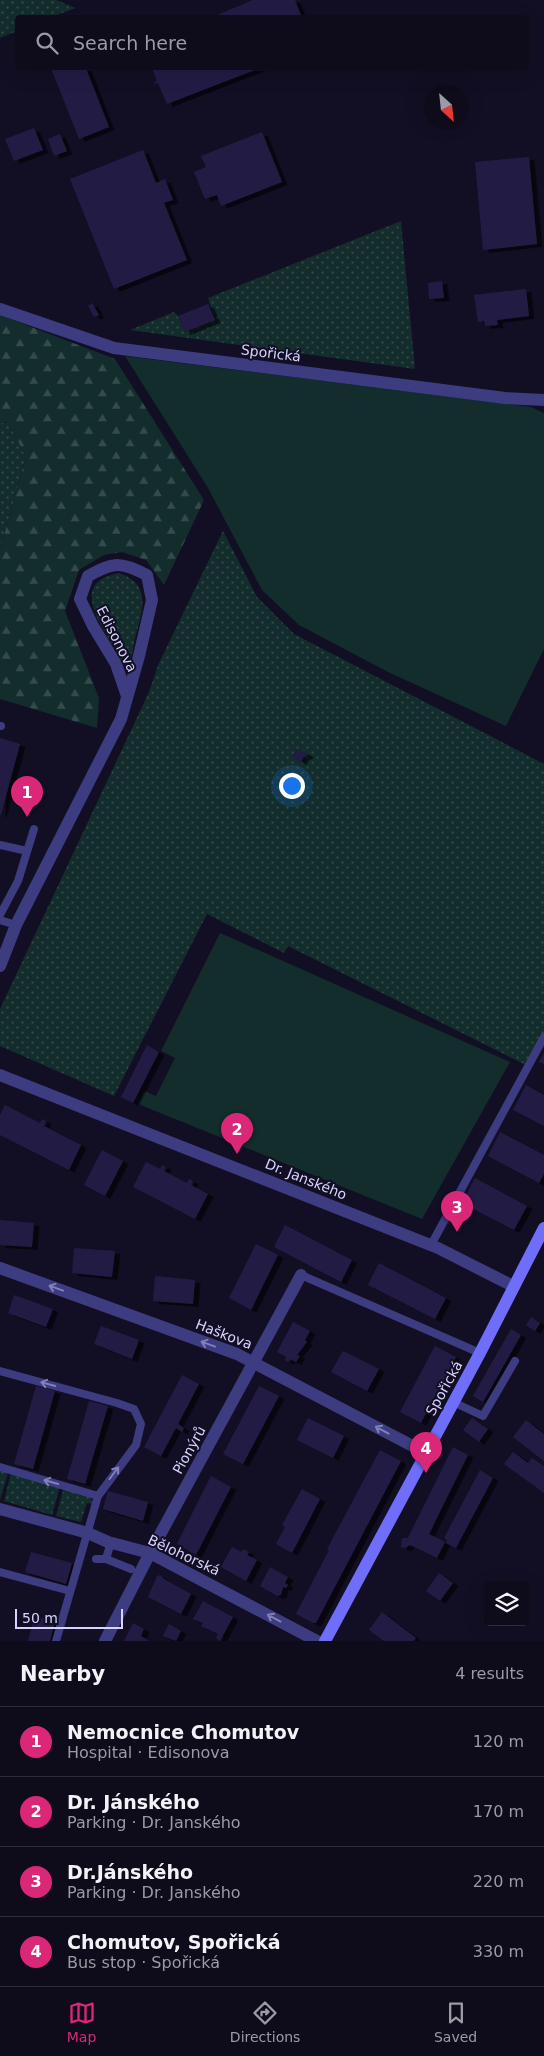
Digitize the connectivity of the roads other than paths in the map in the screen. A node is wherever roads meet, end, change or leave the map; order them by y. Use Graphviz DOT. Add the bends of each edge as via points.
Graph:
graph roads {
  1 [pos="0,309"];
  2 [pos="544,400"];
  3 [pos="127,696"];
  4 [pos="34,829"];
  5 [pos="0,845"];
  6 [pos="27,851"];
  7 [pos="0,915"];
  8 [pos="0,920"];
  9 [pos="16,925"];
  10 [pos="0,966"];
  11 [pos="544,1037"];
  12 [pos="0,1075"];
  13 [pos="544,1228"];
  14 [pos="431,1245"];
  15 [pos="0,1268"];
  16 [pos="301,1275"];
  17 [pos="513,1286"];
  18 [pos="480,1353"];
  19 [pos="515,1361"];
  20 [pos="254,1362"];
  21 [pos="0,1372"];
  22 [pos="453,1402"];
  23 [pos="426,1453"];
  24 [pos="0,1467"];
  25 [pos="98,1496"];
  26 [pos="0,1509"];
  27 [pos="88,1533"];
  28 [pos="111,1542"];
  29 [pos="150,1553"];
  30 [pos="96,1559"];
  31 [pos="106,1559"];
  32 [pos="131,1569"];
  33 [pos="0,1572"];
  34 [pos="70,1591"];
  35 [pos="56,1641"];
  36 [pos="106,1641"];
  37 [pos="317,1641"];
  38 [pos="325,1641"];
  1 -- 2 [label="street, Spořická" via="114,348 496,397"];
  3 -- 3 [label="street, Edisonova" via="152,600 147,575 132,567 109,564 88,576 80,599 116,664"];
  3 -- 9 [label="street, Edisonova" via="121,719"];
  4 -- 6 [label="lane"];
  5 -- 6 [label="lane"];
  6 -- 7 [label="lane" via="18,881"];
  8 -- 9 [label="lane"];
  9 -- 10 [label="street, Edisonova"];
  11 -- 14 [label="lane"];
  12 -- 14 [label="street, Dr. Janského"];
  13 -- 17 [label="street, Spořická"];
  14 -- 17 [label="street, Dr. Janského"];
  20 -- 15 [label="street, Haškova, one-way"];
  16 -- 18 [label="lane"];
  16 -- 20 [label="street, Pionýrů"];
  17 -- 18 [label="street, Spořická"];
  18 -- 22 [label="street, Spořická"];
  19 -- 22 [label="lane" via="483,1416"];
  23 -- 20 [label="street, Haškova, one-way"];
  20 -- 29 [label="street, Pionýrů"];
  25 -- 21 [label="lane, one-way" via="136,1444 141,1424 134,1409"];
  22 -- 23 [label="street, Spořická"];
  23 -- 38 [label="street, Spořická"];
  25 -- 24 [label="lane, one-way"];
  25 -- 27 [label="lane"];
  26 -- 27 [label="street, Bělohorská"];
  27 -- 28 [label="street, Bělohorská"];
  27 -- 34 [label="lane"];
  28 -- 29 [label="street, Bělohorská"];
  28 -- 31 [label="lane"];
  29 -- 36 [label="street, Pionýrů"];
  37 -- 29 [label="street, Bělohorská, one-way"];
  30 -- 31 [label="lane"];
  31 -- 32 [label="lane"];
  33 -- 34 [label="lane"];
  34 -- 35 [label="lane"];
}
